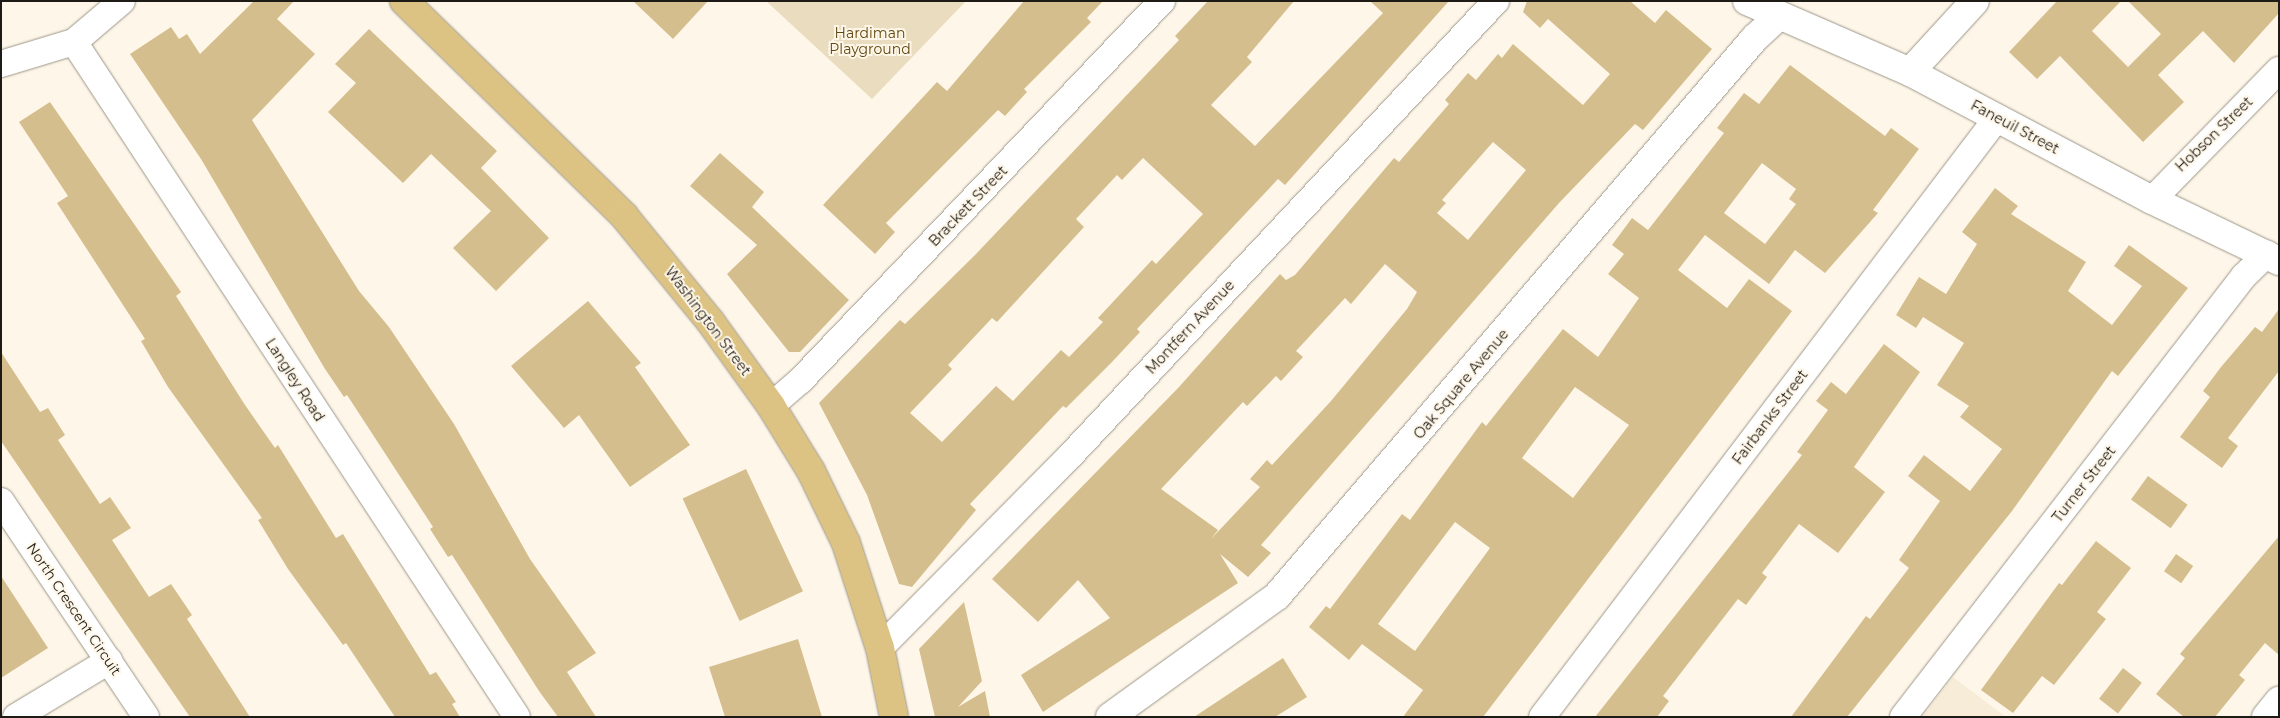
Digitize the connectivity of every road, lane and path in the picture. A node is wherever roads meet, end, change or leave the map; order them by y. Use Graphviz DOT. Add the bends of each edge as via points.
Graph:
graph roads {
  1 [pos="122,1"];
  2 [pos="404,1"];
  3 [pos="1162,1"];
  4 [pos="1496,1"];
  5 [pos="1747,1"];
  6 [pos="1975,1"];
  7 [pos="1780,16"];
  8 [pos="74,42"];
  9 [pos="1,64"];
  10 [pos="2279,70"];
  11 [pos="1910,72"];
  12 [pos="1997,118"];
  13 [pos="2152,200"];
  14 [pos="2273,258"];
  15 [pos="771,406"];
  16 [pos="1,501"];
  17 [pos="880,648"];
  18 [pos="109,661"];
  19 [pos="2279,701"];
  20 [pos="16,717"];
  21 [pos="146,717"];
  22 [pos="517,717"];
  23 [pos="894,717"];
  24 [pos="1110,717"];
  25 [pos="1542,717"];
  26 [pos="1903,717"];
  27 [pos="2266,717"];
  1 -- 8 [label="street"];
  2 -- 15 [label="main road, Washington Street" via="624,216 710,321"];
  3 -- 15 [label="street, Brackett Street" via="800,382"];
  4 -- 17 [label="street, Montfern Avenue" via="1071,455"];
  5 -- 7 [label="street, Faneuil Street"];
  6 -- 11 [label="street"];
  7 -- 11 [label="street, Faneuil Street"];
  7 -- 24 [label="street, Oak Square Avenue" via="1755,38 1277,596"];
  8 -- 9 [label="street"];
  8 -- 22 [label="street, Langley Road"];
  10 -- 13 [label="street, Hobson Street" via="2173,174"];
  11 -- 12 [label="street, Faneuil Street"];
  12 -- 13 [label="street, Faneuil Street"];
  12 -- 25 [label="street, Fairbanks Street"];
  13 -- 14 [label="street, Faneuil Street"];
  14 -- 26 [label="street, Turner Street" via="2244,276"];
  15 -- 17 [label="main road, Washington Street" via="836,519"];
  16 -- 18 [label="street, North Crescent Circuit"];
  17 -- 23 [label="main road, Washington Street"];
  18 -- 20 [label="street"];
  18 -- 21 [label="street, North Crescent Circuit"];
  19 -- 27 [label="street"];
}
